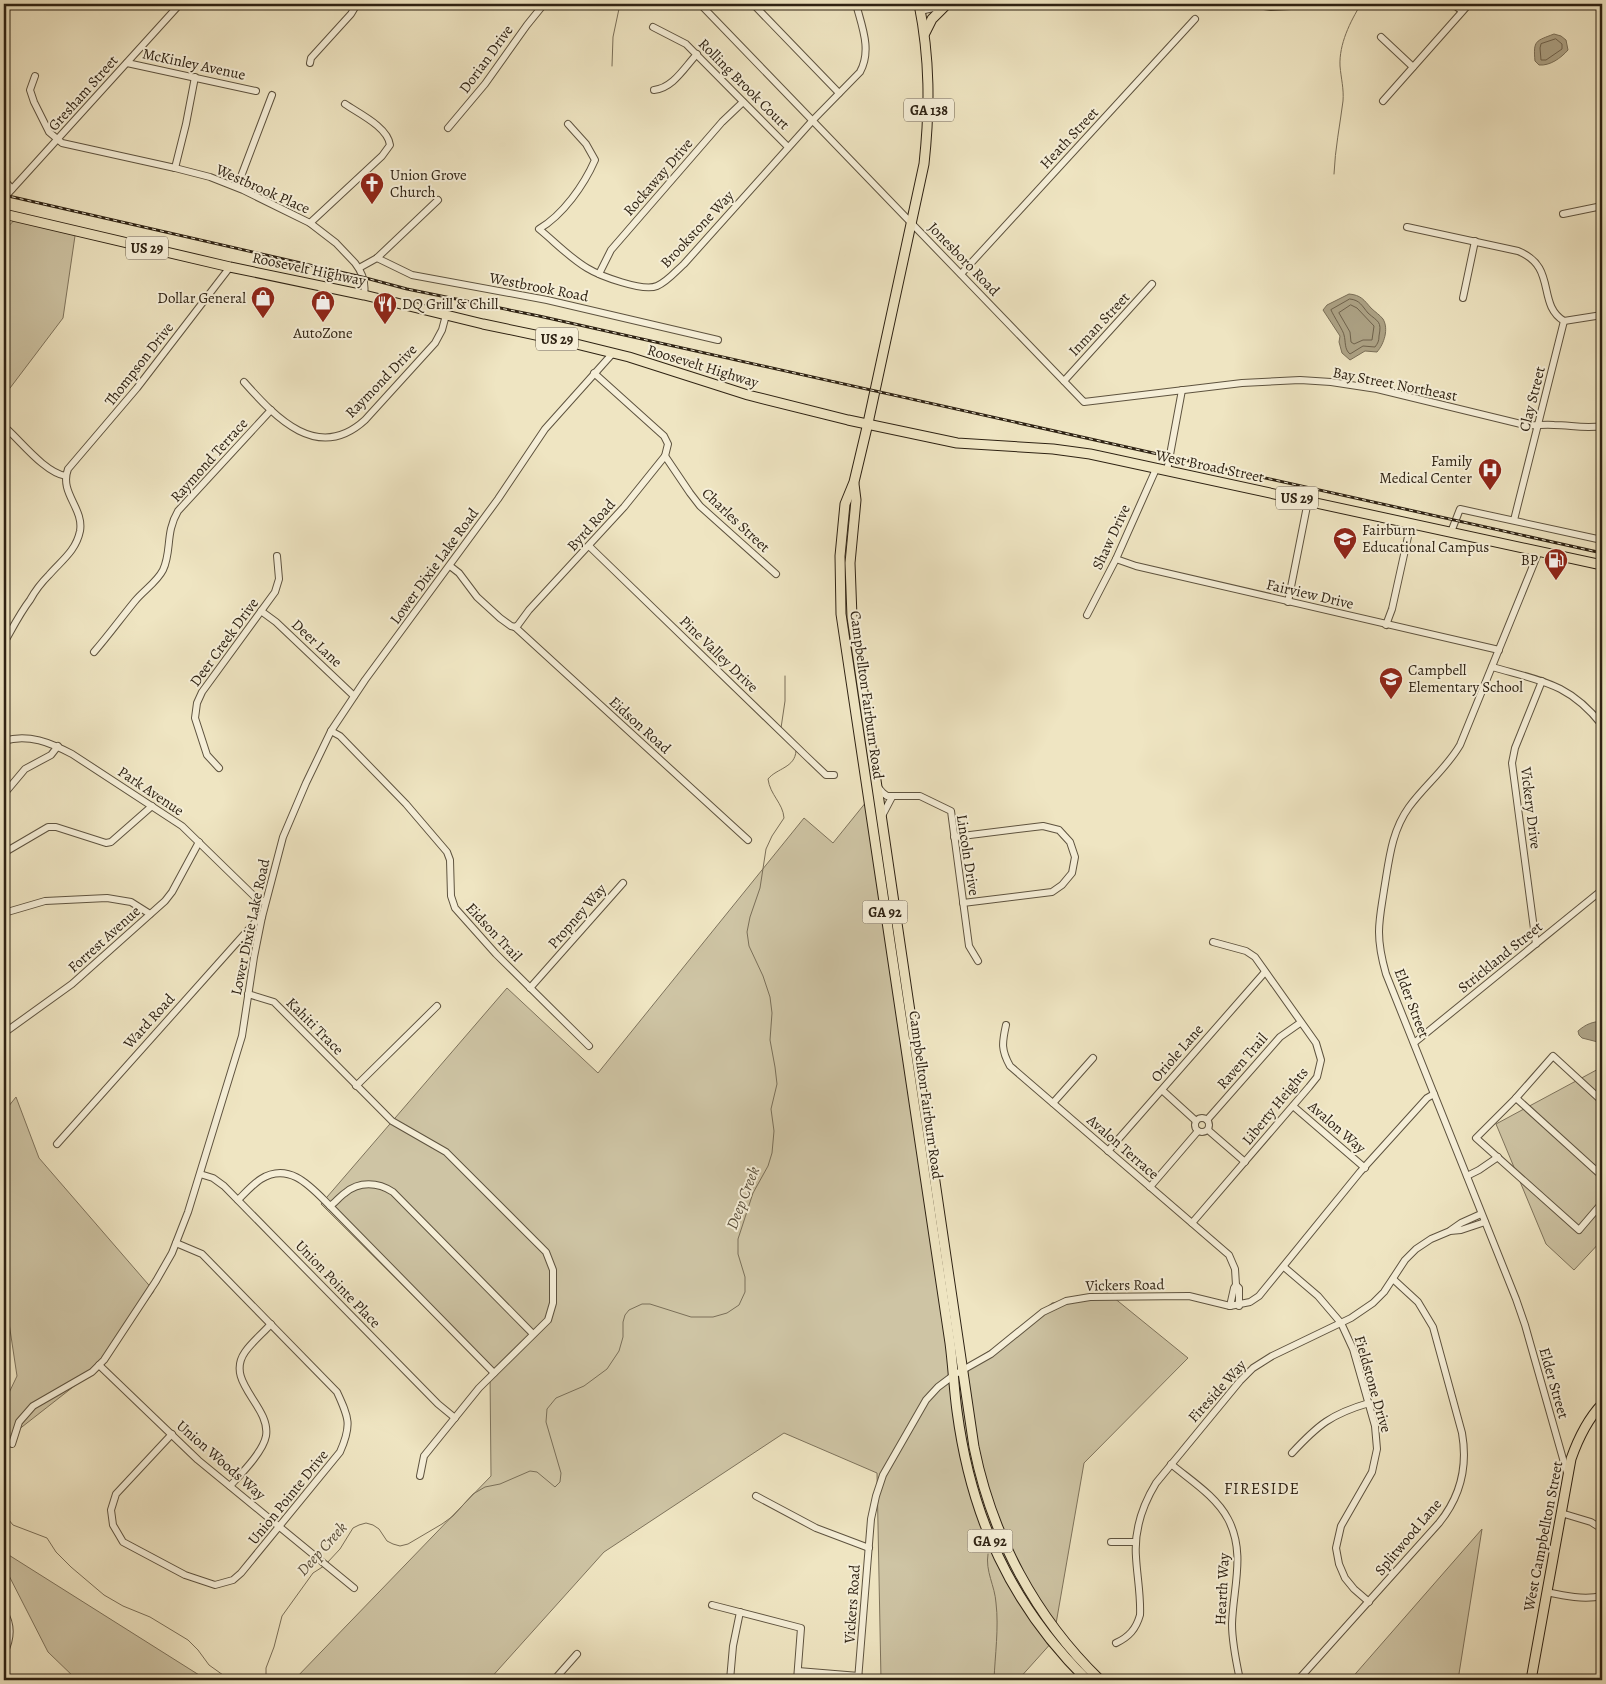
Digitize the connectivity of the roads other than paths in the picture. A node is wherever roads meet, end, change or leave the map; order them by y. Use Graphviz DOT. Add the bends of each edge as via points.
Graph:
graph roads {
  1 [pos="180,4"];
  2 [pos="356,4"];
  3 [pos="544,4"];
  4 [pos="700,4"];
  5 [pos="753,4"];
  6 [pos="856,4"];
  7 [pos="948,4"];
  8 [pos="1250,4"];
  9 [pos="1291,4"];
  10 [pos="1453,4"];
  11 [pos="1469,4"];
  12 [pos="920,6"];
  13 [pos="1462,12"];
  14 [pos="1195,19"];
  15 [pos="653,27"];
  16 [pos="925,33"];
  17 [pos="1381,37"];
  18 [pos="696,54"];
  19 [pos="127,63"];
  20 [pos="310,64"];
  21 [pos="1413,66"];
  22 [pos="35,76"];
  23 [pos="195,77"];
  24 [pos="654,90"];
  25 [pos="256,91"];
  26 [pos="839,93"];
  27 [pos="272,95"];
  28 [pos="1383,101"];
  29 [pos="743,102"];
  30 [pos="345,104"];
  31 [pos="813,120"];
  32 [pos="568,124"];
  33 [pos="448,128"];
  34 [pos="58,139"];
  35 [pos="788,147"];
  36 [pos="175,168"];
  37 [pos="4,180"];
  38 [pos="236,187"];
  39 [pos="12,189"];
  40 [pos="4,198"];
  41 [pos="438,200"];
  42 [pos="1602,206"];
  43 [pos="4,214"];
  44 [pos="1563,214"];
  45 [pos="912,222"];
  46 [pos="310,223"];
  47 [pos="1407,226"];
  48 [pos="1475,241"];
  49 [pos="377,258"];
  50 [pos="230,267"];
  51 [pos="359,268"];
  52 [pos="600,274"];
  53 [pos="961,274"];
  54 [pos="1152,284"];
  55 [pos="364,295"];
  56 [pos="1463,298"];
  57 [pos="446,315"];
  58 [pos="1602,315"];
  59 [pos="1564,321"];
  60 [pos="718,340"];
  61 [pos="613,353"];
  62 [pos="594,373"];
  63 [pos="1064,381"];
  64 [pos="244,382"];
  65 [pos="1182,390"];
  66 [pos="271,410"];
  67 [pos="868,423"];
  68 [pos="1538,426"];
  69 [pos="1602,426"];
  70 [pos="8,430"];
  71 [pos="665,456"];
  72 [pos="1156,469"];
  73 [pos="1168,471"];
  74 [pos="66,476"];
  75 [pos="854,482"];
  76 [pos="1308,501"];
  77 [pos="1514,520"];
  78 [pos="1411,523"];
  79 [pos="1602,528"];
  80 [pos="1451,532"];
  81 [pos="1602,540"];
  82 [pos="589,546"];
  83 [pos="1539,551"];
  84 [pos="277,556"];
  85 [pos="1116,560"];
  86 [pos="1602,565"];
  87 [pos="450,566"];
  88 [pos="776,574"];
  89 [pos="1288,602"];
  90 [pos="261,611"];
  91 [pos="1087,615"];
  92 [pos="1386,625"];
  93 [pos="514,627"];
  94 [pos="4,643"];
  95 [pos="1500,650"];
  96 [pos="94,652"];
  97 [pos="1492,668"];
  98 [pos="1542,681"];
  99 [pos="354,696"];
  100 [pos="1599,717"];
  101 [pos="1602,725"];
  102 [pos="331,730"];
  103 [pos="4,741"];
  104 [pos="58,746"];
  105 [pos="219,768"];
  106 [pos="834,775"];
  107 [pos="877,784"];
  108 [pos="4,794"];
  109 [pos="892,797"];
  110 [pos="152,806"];
  111 [pos="882,817"];
  112 [pos="954,837"];
  113 [pos="748,840"];
  114 [pos="199,842"];
  115 [pos="7,851"];
  116 [pos="623,882"];
  117 [pos="1602,890"];
  118 [pos="265,902"];
  119 [pos="963,902"];
  120 [pos="4,913"];
  121 [pos="150,914"];
  122 [pos="262,917"];
  123 [pos="1213,942"];
  124 [pos="1536,944"];
  125 [pos="978,961"];
  126 [pos="1265,972"];
  127 [pos="530,988"];
  128 [pos="248,994"];
  129 [pos="437,1006"];
  130 [pos="1300,1023"];
  131 [pos="1006,1025"];
  132 [pos="4,1033"];
  133 [pos="1414,1043"];
  134 [pos="589,1046"];
  135 [pos="1093,1058"];
  136 [pos="356,1086"];
  137 [pos="1162,1090"];
  138 [pos="1434,1094"];
  139 [pos="1516,1098"];
  140 [pos="1602,1101"];
  141 [pos="1053,1103"];
  142 [pos="1293,1106"];
  143 [pos="1207,1120"];
  144 [pos="1196,1121"];
  145 [pos="1208,1130"];
  146 [pos="1198,1131"];
  147 [pos="57,1144"];
  148 [pos="1108,1151"];
  149 [pos="1498,1157"];
  150 [pos="1245,1162"];
  151 [pos="1365,1168"];
  152 [pos="200,1174"];
  153 [pos="1467,1176"];
  154 [pos="1602,1176"];
  155 [pos="1150,1187"];
  156 [pos="238,1200"];
  157 [pos="1602,1204"];
  158 [pos="330,1206"];
  159 [pos="1482,1214"];
  160 [pos="1485,1222"];
  161 [pos="1192,1223"];
  162 [pos="1450,1231"];
  163 [pos="176,1243"];
  164 [pos="1284,1267"];
  165 [pos="1393,1279"];
  166 [pos="1236,1285"];
  167 [pos="1230,1306"];
  168 [pos="1239,1306"];
  169 [pos="1341,1323"];
  170 [pos="271,1324"];
  171 [pos="534,1334"];
  172 [pos="99,1364"];
  173 [pos="964,1370"];
  174 [pos="494,1373"];
  175 [pos="954,1375"];
  176 [pos="1369,1403"];
  177 [pos="1602,1404"];
  178 [pos="455,1418"];
  179 [pos="172,1434"];
  180 [pos="12,1444"];
  181 [pos="1292,1453"];
  182 [pos="1171,1464"];
  183 [pos="420,1476"];
  184 [pos="1568,1476"];
  185 [pos="230,1486"];
  186 [pos="756,1496"];
  187 [pos="1561,1513"];
  188 [pos="280,1527"];
  189 [pos="1602,1529"];
  190 [pos="1111,1542"];
  191 [pos="1136,1542"];
  192 [pos="869,1548"];
  193 [pos="354,1588"];
  194 [pos="1546,1592"];
  195 [pos="1602,1596"];
  196 [pos="1369,1602"];
  197 [pos="712,1605"];
  198 [pos="4,1612"];
  199 [pos="740,1612"];
  200 [pos="1116,1643"];
  201 [pos="4,1653"];
  202 [pos="577,1654"];
  203 [pos="798,1671"];
  204 [pos="858,1678"];
  205 [pos="554,1680"];
  206 [pos="730,1680"];
  207 [pos="797,1680"];
  208 [pos="1088,1680"];
  209 [pos="1100,1680"];
  210 [pos="1240,1680"];
  211 [pos="1298,1680"];
  212 [pos="1531,1680"];
  1 -- 19 [label="street, Gresham Street"];
  2 -- 20 [label="street"];
  3 -- 33 [label="street, Dorian Drive"];
  4 -- 31 [label="street, Jonesboro Road"];
  5 -- 26 [label="street"];
  6 -- 26 [label="street, Brookstone Way" via="867,53 860,72"];
  7 -- 12 [label="street"];
  7 -- 16 [label="main road" via="932,19"];
  8 -- 9 [label="street" via="1271,7"];
  10 -- 13 [label="street"];
  11 -- 13 [label="street"];
  12 -- 16 [label="main road, GA 138"];
  13 -- 21 [label="street"];
  14 -- 53 [label="street, Heath Street"];
  15 -- 18 [label="street, Rolling Brook Court" via="686,44"];
  16 -- 45 [label="main road, GA 138" via="928,125"];
  17 -- 21 [label="street"];
  18 -- 24 [label="street" via="673,82 664,89"];
  18 -- 29 [label="street, Rolling Brook Court"];
  19 -- 23 [label="street, McKinley Avenue"];
  19 -- 34 [label="street, Gresham Street"];
  21 -- 28 [label="street"];
  22 -- 34 [label="street" via="30,90 34,102 49,132"];
  23 -- 25 [label="street, McKinley Avenue"];
  23 -- 36 [label="street"];
  26 -- 31 [label="street, Brookstone Way"];
  27 -- 38 [label="street"];
  29 -- 35 [label="street, Rolling Brook Court"];
  29 -- 52 [label="street, Rockaway Drive" via="611,250"];
  30 -- 46 [label="street" via="382,130 390,145"];
  31 -- 35 [label="street, Brookstone Way"];
  31 -- 45 [label="street, Jonesboro Road"];
  32 -- 52 [label="street, Brookstone Way" via="595,160 583,185 549,223 539,229 586,268"];
  34 -- 36 [label="street, Westbrook Place" via="67,145"];
  34 -- 39 [label="street, Gresham Street"];
  35 -- 52 [label="street, Brookstone Way" via="684,264 662,283 643,288"];
  36 -- 38 [label="street, Westbrook Place"];
  37 -- 39 [label="street"];
  38 -- 46 [label="street, Westbrook Place"];
  39 -- 40 [label="street, Gresham Street"];
  41 -- 49 [label="street"];
  42 -- 44 [label="street"];
  43 -- 50 [label="main road, Roosevelt Highway / US 29"];
  45 -- 53 [label="street, Jonesboro Road"];
  45 -- 67 [label="main road, GA 138"];
  46 -- 51 [label="street, Westbrook Place" via="336,243"];
  47 -- 48 [label="street"];
  48 -- 56 [label="street"];
  48 -- 59 [label="street" via="1518,251 1532,259 1543,274 1552,308"];
  49 -- 51 [label="street"];
  49 -- 60 [label="street, Westbrook Road" via="412,275 547,300"];
  50 -- 55 [label="main road, Roosevelt Highway / US 29"];
  50 -- 74 [label="street, Thompson Drive" via="137,388 68,468"];
  51 -- 55 [label="street"];
  53 -- 63 [label="street, Jonesboro Road"];
  54 -- 63 [label="street, Inman Street"];
  55 -- 57 [label="main road, Roosevelt Highway / US 29"];
  57 -- 61 [label="main road, Roosevelt Highway / US 29"];
  57 -- 66 [label="street, Raymond Drive" via="435,343 353,429 332,437 311,436 293,428"];
  58 -- 59 [label="street"];
  59 -- 68 [label="street, Clay Street"];
  61 -- 62 [label="street, Lower Dixie Lake Road"];
  61 -- 67 [label="main road, Roosevelt Highway / US 29" via="748,395"];
  62 -- 71 [label="street" via="664,436 668,444"];
  62 -- 87 [label="street, Lower Dixie Lake Road" via="545,429"];
  63 -- 65 [label="street, Jonesboro Road" via="1084,402"];
  64 -- 66 [label="street, Raymond Drive"];
  65 -- 68 [label="street, Bay Street Northeast" via="1268,381 1331,382 1377,389"];
  65 -- 73 [label="street"];
  66 -- 96 [label="street, Raymond Terrace" via="178,511 170,529 162,572"];
  67 -- 72 [label="main road, West Broad Street / US 29" via="957,443 1053,449"];
  67 -- 75 [label="main road, Campbellton Fairburn Road / GA 92"];
  68 -- 69 [label="street, Bay Street Northeast"];
  68 -- 77 [label="street, Clay Street"];
  70 -- 74 [label="street" via="46,467"];
  71 -- 82 [label="street, Byrd Road"];
  71 -- 88 [label="street, Charles Street" via="700,506"];
  72 -- 73 [label="main road, West Broad Street / US 29"];
  72 -- 85 [label="street, Shaw Drive"];
  73 -- 76 [label="main road, West Broad Street / US 29"];
  74 -- 94 [label="street" via="66,485 80,519 78,538 29,600"];
  75 -- 107 [label="main road, Campbellton Fairburn Road / GA 92" via="856,500 850,547 850,599"];
  75 -- 175 [label="main road, Campbellton Fairburn Road / GA 92" via="845,504 843,520 841,614"];
  76 -- 78 [label="main road, West Broad Street / US 29"];
  76 -- 89 [label="street"];
  77 -- 80 [label="street" via="1460,509"];
  77 -- 81 [label="street"];
  78 -- 80 [label="main road, West Broad Street / US 29"];
  78 -- 92 [label="street"];
  79 -- 81 [label="street"];
  80 -- 83 [label="main road, West Broad Street / US 29"];
  82 -- 93 [label="street, Byrd Road"];
  82 -- 106 [label="street, Pine Valley Drive" via="805,756 826,775"];
  83 -- 86 [label="main road, West Broad Street / US 29"];
  83 -- 95 [label="street, Elder Street"];
  84 -- 90 [label="street, Deer Creek Drive" via="279,579 275,592"];
  85 -- 89 [label="street, Fairview Drive"];
  85 -- 91 [label="street, Shaw Drive"];
  87 -- 93 [label="street" via="477,597"];
  87 -- 99 [label="street, Lower Dixie Lake Road"];
  89 -- 92 [label="street, Fairview Drive"];
  90 -- 99 [label="street, Deer Lane"];
  90 -- 105 [label="street, Deer Creek Drive" via="197,703 195,718 207,755"];
  92 -- 95 [label="street, Fairview Drive"];
  93 -- 113 [label="street, Eidson Road"];
  95 -- 97 [label="street, Elder Street"];
  97 -- 98 [label="street"];
  97 -- 133 [label="street, Elder Street" via="1460,746 1408,809 1390,852 1380,919 1381,953 1386,974"];
  98 -- 100 [label="street" via="1572,694"];
  98 -- 124 [label="street, Vickery Drive" via="1512,763"];
  99 -- 102 [label="street, Lower Dixie Lake Road"];
  100 -- 101 [label="street"];
  102 -- 118 [label="street, Lower Dixie Lake Road" via="291,814"];
  102 -- 127 [label="street, Eidson Trail" via="394,791 439,841 450,860 451,896 455,908"];
  103 -- 104 [label="street, Park Avenue" via="32,738"];
  104 -- 108 [label="street" via="51,755 25,769"];
  104 -- 110 [label="street, Park Avenue"];
  107 -- 109 [label="street" via="883,794"];
  107 -- 111 [label="main road, Campbellton Fairburn Road / GA 92"];
  109 -- 111 [label="street"];
  109 -- 112 [label="street, Lincoln Drive" via="920,796 951,811"];
  110 -- 114 [label="street, Park Avenue"];
  110 -- 115 [label="street" via="111,842 48,828"];
  111 -- 173 [label="main road, Campbellton Fairburn Road / GA 92"];
  112 -- 119 [label="street, Lincoln Drive"];
  112 -- 119 [label="street" via="1043,826 1058,830 1070,842 1075,857 1072,873 1052,892"];
  114 -- 118 [label="street, Park Avenue" via="255,897"];
  114 -- 121 [label="street, Forrest Avenue" via="172,892"];
  116 -- 127 [label="street, Propney Way"];
  117 -- 124 [label="street, Strickland Street"];
  118 -- 122 [label="street, Lower Dixie Lake Road"];
  119 -- 125 [label="street, Lincoln Drive" via="969,946"];
  120 -- 121 [label="street" via="45,901 107,898 131,902"];
  121 -- 132 [label="street, Forrest Avenue" via="72,984"];
  122 -- 128 [label="street, Lower Dixie Lake Road"];
  122 -- 147 [label="street, Ward Road"];
  123 -- 126 [label="street, Liberty Heights" via="1246,951 1255,957"];
  124 -- 133 [label="street, Strickland Street"];
  126 -- 130 [label="street, Liberty Heights"];
  126 -- 137 [label="street, Oriole Lane"];
  127 -- 134 [label="street, Eidson Trail"];
  128 -- 136 [label="street, Kahiti Trace" via="274,1002"];
  128 -- 152 [label="street, Lower Dixie Lake Road" via="242,1036"];
  129 -- 136 [label="street"];
  130 -- 142 [label="street, Liberty Heights" via="1316,1043 1321,1060 1317,1077"];
  130 -- 143 [label="street, Raven Trail" via="1280,1037"];
  131 -- 141 [label="street, Avalon Terrace" via="1002,1042 1010,1066"];
  133 -- 138 [label="street, Elder Street"];
  135 -- 141 [label="street"];
  136 -- 171 [label="street, Kahiti Trace" via="392,1121 446,1152 546,1252 552,1270 553,1303 548,1320"];
  137 -- 144 [label="street"];
  137 -- 148 [label="street, Oriole Lane"];
  138 -- 151 [label="street, Vickers Road"];
  138 -- 153 [label="street, Elder Street"];
  139 -- 140 [label="street" via="1553,1056"];
  139 -- 149 [label="street" via="1476,1138"];
  139 -- 154 [label="street"];
  141 -- 148 [label="street, Avalon Terrace"];
  142 -- 150 [label="street, Liberty Heights"];
  142 -- 151 [label="street, Avalon Way"];
  143 -- 144 [label="street"];
  143 -- 145 [label="street"];
  144 -- 146 [label="street"];
  145 -- 146 [label="street"];
  145 -- 150 [label="street"];
  146 -- 155 [label="street"];
  148 -- 155 [label="street, Avalon Terrace"];
  149 -- 153 [label="street"];
  149 -- 157 [label="street" via="1579,1230"];
  150 -- 161 [label="street, Liberty Heights"];
  151 -- 164 [label="street, Vickers Road"];
  152 -- 156 [label="street, Union Pointe Place" via="213,1178"];
  152 -- 163 [label="street, Lower Dixie Lake Road"];
  153 -- 159 [label="street, Elder Street"];
  155 -- 161 [label="street, Avalon Terrace"];
  156 -- 158 [label="street" via="259,1180 278,1174 304,1181"];
  156 -- 178 [label="street, Union Pointe Place"];
  158 -- 171 [label="street" via="355,1186 375,1184 393,1192"];
  158 -- 174 [label="street"];
  159 -- 160 [label="street, Elder Street"];
  159 -- 162 [label="street, Fireside Way"];
  160 -- 162 [label="street, Fireside Way"];
  160 -- 184 [label="street, Elder Street" via="1525,1325"];
  161 -- 166 [label="street, Avalon Terrace" via="1229,1255 1235,1268"];
  162 -- 165 [label="street, Fireside Way" via="1416,1249"];
  163 -- 170 [label="street, Union Pointe Drive" via="202,1254"];
  163 -- 172 [label="street, Lower Dixie Lake Road" via="156,1281"];
  164 -- 168 [label="street, Vickers Road" via="1259,1296"];
  164 -- 169 [label="street, Fieldstone Drive" via="1318,1296"];
  165 -- 169 [label="street, Fireside Way" via="1373,1303"];
  165 -- 196 [label="street, Splitwood Lane" via="1418,1302 1432,1327 1462,1433 1465,1464 1460,1489 1447,1514"];
  166 -- 167 [label="street, Avalon Terrace"];
  166 -- 168 [label="street, Avalon Terrace" via="1239,1288"];
  167 -- 168 [label="street, Vickers Road"];
  167 -- 173 [label="street, Vickers Road" via="1189,1296 1077,1298 1043,1312 1004,1344"];
  169 -- 176 [label="street, Fieldstone Drive" via="1353,1349"];
  169 -- 182 [label="street, Fireside Way" via="1253,1368"];
  170 -- 185 [label="street" via="244,1352 239,1366 242,1380 265,1418 266,1437 259,1451"];
  170 -- 188 [label="street, Union Pointe Drive" via="337,1392 346,1411 348,1433 340,1452"];
  171 -- 174 [label="street, Kahiti Trace"];
  172 -- 179 [label="street, Union Woods Way"];
  172 -- 180 [label="street, Lower Dixie Lake Road" via="92,1372 33,1406 19,1422"];
  173 -- 175 [label="street, Vickers Road"];
  173 -- 209 [label="main road, Campbellton Fairburn Road / GA 92" via="977,1464 1002,1540 1043,1613 1072,1651"];
  174 -- 178 [label="street, Kahiti Trace"];
  175 -- 192 [label="street, Vickers Road" via="926,1400 884,1475 871,1519"];
  175 -- 208 [label="main road, Campbellton Fairburn Road / GA 92" via="968,1474 996,1554 1032,1616"];
  176 -- 181 [label="street" via="1328,1419"];
  176 -- 196 [label="street, Fieldstone Drive" via="1376,1436 1375,1462 1368,1482 1341,1526 1336,1548 1345,1578"];
  177 -- 184 [label="main road, West Campbellton Street" via="1577,1442"];
  178 -- 183 [label="street, Kahiti Trace" via="424,1456"];
  179 -- 185 [label="street, Union Woods Way"];
  179 -- 188 [label="street, Union Pointe Drive" via="116,1494 111,1510 113,1525 123,1542 186,1575 215,1585 233,1580"];
  182 -- 191 [label="street, Fireside Way" via="1146,1500"];
  182 -- 210 [label="street, Hearth Way" via="1218,1505 1235,1535 1239,1561 1232,1640"];
  184 -- 187 [label="main road, West Campbellton Street"];
  185 -- 188 [label="street, Union Woods Way"];
  186 -- 192 [label="street" via="816,1528"];
  187 -- 189 [label="street" via="1582,1518"];
  187 -- 194 [label="main road, West Campbellton Street"];
  188 -- 193 [label="street, Union Woods Way"];
  190 -- 191 [label="street"];
  191 -- 200 [label="street, Fireside Way" via="1140,1608 1137,1625 1132,1633"];
  192 -- 204 [label="street, Vickers Road"];
  194 -- 195 [label="street" via="1574,1597"];
  194 -- 212 [label="main road, West Campbellton Street"];
  196 -- 211 [label="street, Splitwood Lane"];
  197 -- 199 [label="street"];
  198 -- 201 [label="street" via="10,1635"];
  199 -- 203 [label="street" via="801,1628"];
  199 -- 206 [label="street"];
  202 -- 205 [label="street"];
  203 -- 204 [label="street"];
  203 -- 207 [label="street"];
}
